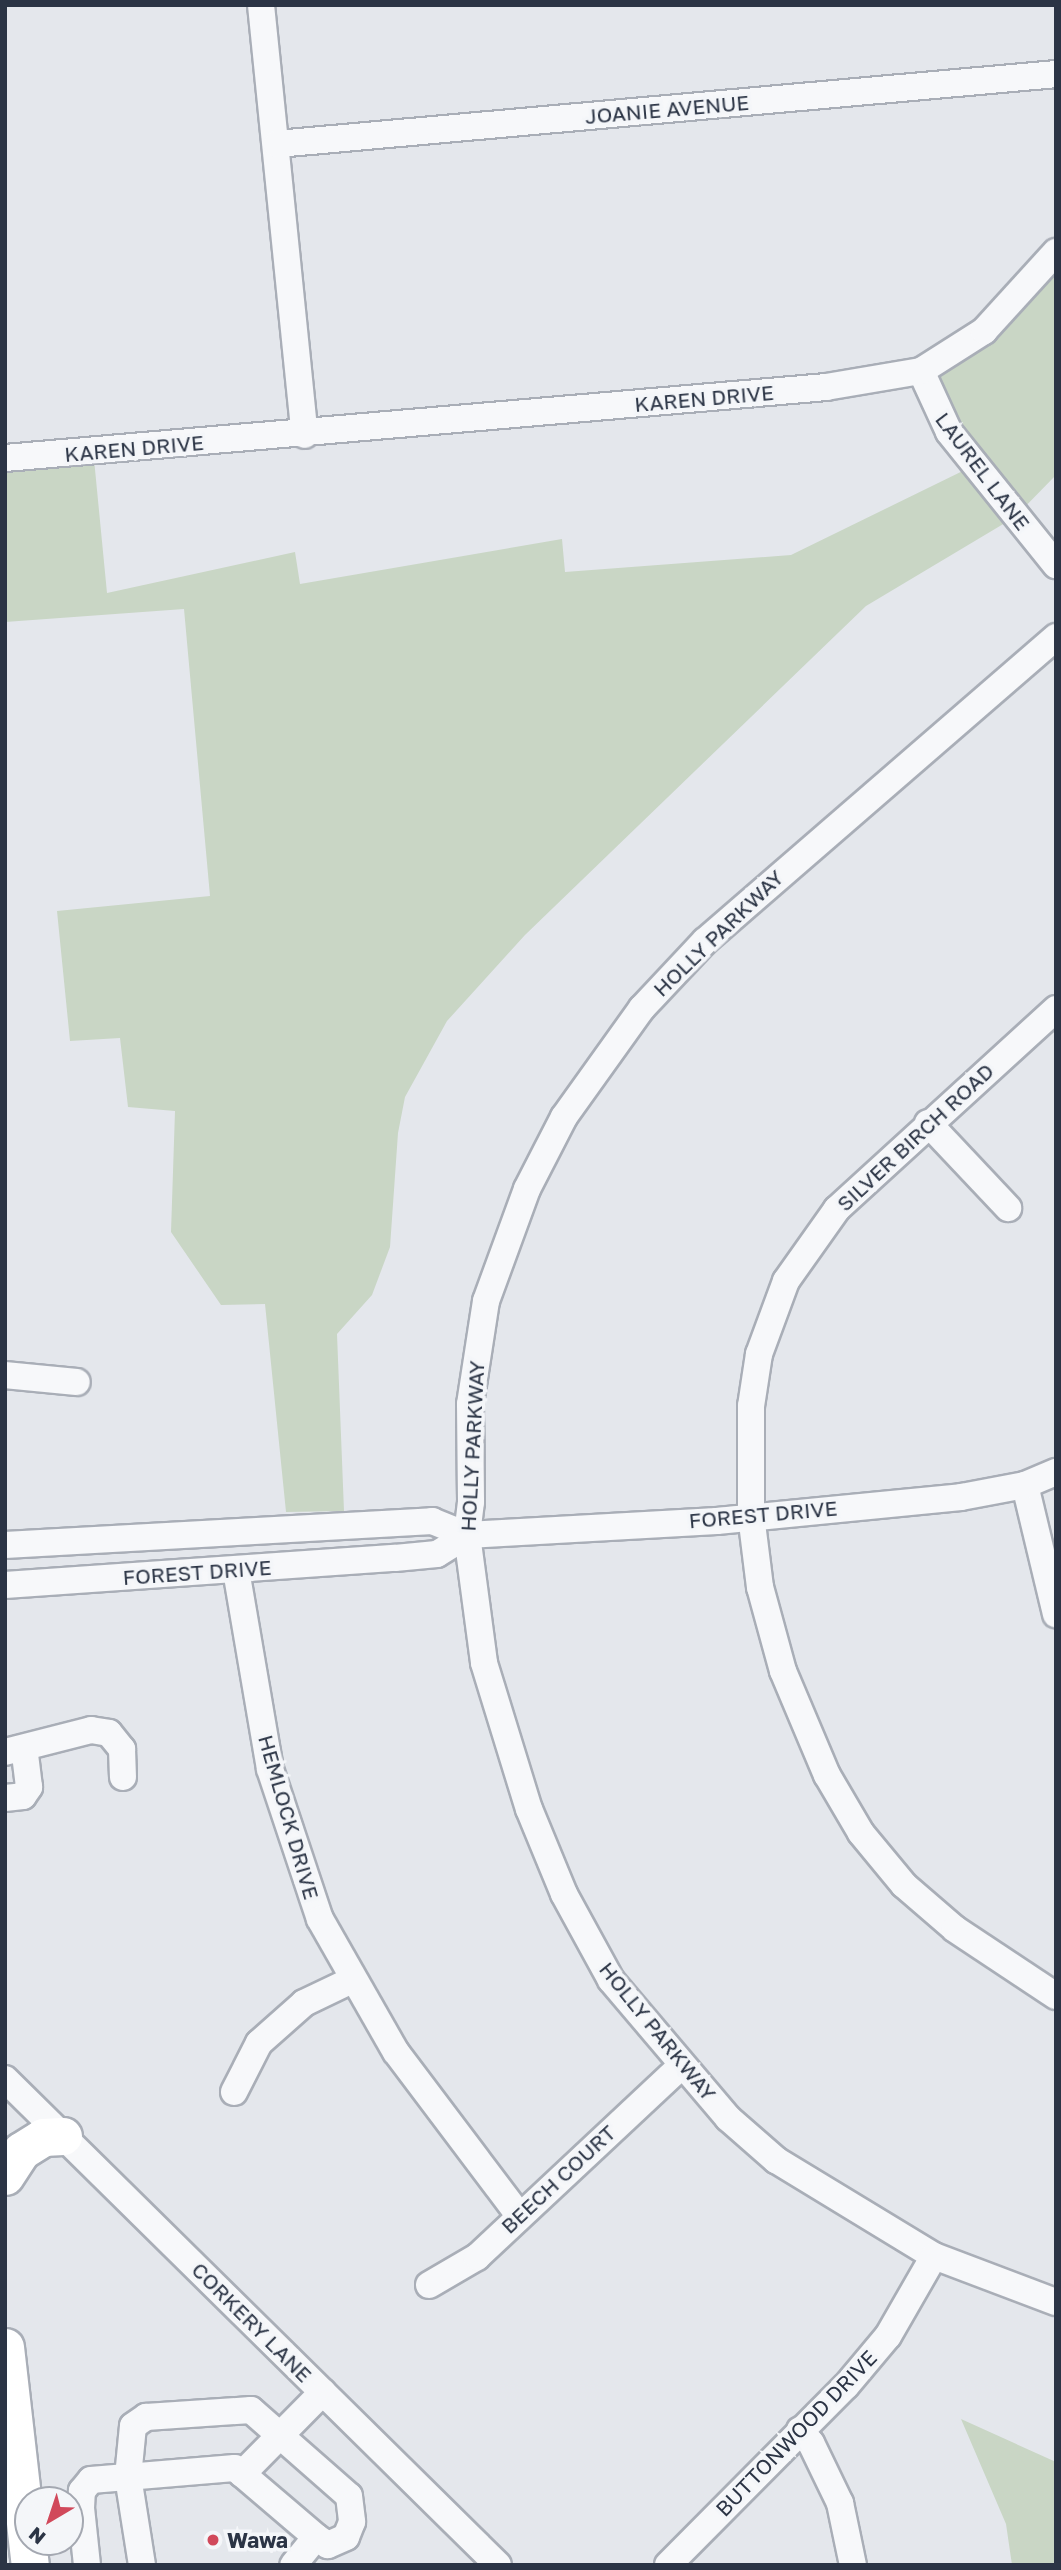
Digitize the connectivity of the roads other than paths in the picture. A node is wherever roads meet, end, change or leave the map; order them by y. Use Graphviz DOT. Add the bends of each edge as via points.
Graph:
graph roads {
  1 [pos="261,5"];
  2 [pos="1056,74"];
  3 [pos="277,144"];
  4 [pos="1056,252"];
  5 [pos="921,371"];
  6 [pos="305,435"];
  7 [pos="5,458"];
  8 [pos="1056,565"];
  9 [pos="1056,637"];
  10 [pos="1056,1009"];
  11 [pos="928,1123"];
  12 [pos="1008,1208"];
  13 [pos="5,1375"];
  14 [pos="77,1382"];
  15 [pos="1056,1472"];
  16 [pos="1025,1485"];
  17 [pos="751,1516"];
  18 [pos="467,1535"];
  19 [pos="5,1545"];
  20 [pos="236,1570"];
  21 [pos="5,1585"];
  22 [pos="1056,1614"];
  23 [pos="15,1751"];
  24 [pos="123,1777"];
  25 [pos="5,1798"];
  26 [pos="352,1980"];
  27 [pos="1056,1996"];
  28 [pos="681,2066"];
  29 [pos="5,2079"];
  30 [pos="234,2092"];
  31 [pos="63,2136"];
  32 [pos="5,2176"];
  33 [pos="518,2214"];
  34 [pos="934,2256"];
  35 [pos="429,2285"];
  36 [pos="1056,2302"];
  37 [pos="5,2347"];
  38 [pos="323,2392"];
  39 [pos="800,2430"];
  40 [pos="280,2436"];
  41 [pos="242,2474"];
  42 [pos="128,2477"];
  43 [pos="12,2498"];
  44 [pos="316,2537"];
  45 [pos="87,2565"];
  46 [pos="142,2565"];
  47 [pos="293,2565"];
  48 [pos="498,2565"];
  49 [pos="668,2565"];
  50 [pos="853,2565"];
  1 -- 3 [label="street"];
  2 -- 3 [label="street, JOANIE AVENUE"];
  3 -- 6 [label="street"];
  4 -- 5 [label="street, KAREN DRIVE" via="984,331"];
  5 -- 6 [label="street, KAREN DRIVE" via="826,387"];
  5 -- 8 [label="street, LAUREL LANE" via="949,432"];
  6 -- 7 [label="street, KAREN DRIVE"];
  9 -- 18 [label="street, HOLLY PARKWAY" via="705,942 642,1008 564,1117 527,1189 486,1301 472,1378"];
  10 -- 11 [label="street, SILVER BIRCH ROAD"];
  11 -- 12 [label="street"];
  11 -- 17 [label="street, SILVER BIRCH ROAD" via="854,1188 786,1281 759,1354 751,1406"];
  13 -- 14 [label="street"];
  15 -- 16 [label="street, FOREST DRIVE"];
  16 -- 17 [label="street, FOREST DRIVE" via="961,1497"];
  16 -- 22 [label="street"];
  17 -- 18 [label="street, FOREST DRIVE"];
  17 -- 27 [label="street, SILVER BIRCH ROAD" via="760,1587 783,1671 848,1814 888,1868 937,1915"];
  18 -- 19 [label="street, FOREST DRIVE" via="432,1521"];
  18 -- 20 [label="street, FOREST DRIVE" via="437,1554"];
  18 -- 28 [label="street, HOLLY PARKWAY" via="489,1686 544,1850 611,1980"];
  20 -- 21 [label="street, FOREST DRIVE"];
  20 -- 26 [label="street, HEMLOCK DRIVE" via="274,1780 316,1908"];
  23 -- 24 [label="street" via="91,1730 109,1732 122,1749"];
  23 -- 25 [label="street" via="29,1787 23,1796"];
  26 -- 30 [label="street" via="304,2003 259,2043"];
  26 -- 33 [label="street, HEMLOCK DRIVE" via="396,2052"];
  28 -- 33 [label="street, BEECH COURT"];
  28 -- 34 [label="street, HOLLY PARKWAY" via="728,2118 776,2160"];
  29 -- 31 [label="street, CORKERY LANE"];
  31 -- 32 [label="highway" via="43,2137 21,2151"];
  31 -- 38 [label="street, CORKERY LANE"];
  33 -- 35 [label="street, BEECH COURT" via="477,2257"];
  34 -- 36 [label="street, HOLLY PARKWAY"];
  34 -- 39 [label="street, BUTTONWOOD DRIVE" via="888,2336"];
  37 -- 43 [label="highway"];
  38 -- 40 [label="street"];
  38 -- 48 [label="street, CORKERY LANE"];
  39 -- 49 [label="street, BUTTONWOOD DRIVE"];
  39 -- 50 [label="street" via="811,2442 840,2503"];
  40 -- 41 [label="street"];
  40 -- 42 [label="street" via="251,2410 146,2417 133,2426"];
  40 -- 44 [label="street" via="349,2496 353,2506 346,2537 328,2545"];
  41 -- 42 [label="street" via="234,2468"];
  41 -- 44 [label="street"];
  42 -- 45 [label="street" via="91,2480 82,2491"];
  42 -- 46 [label="street"];
  44 -- 47 [label="street"];
}
